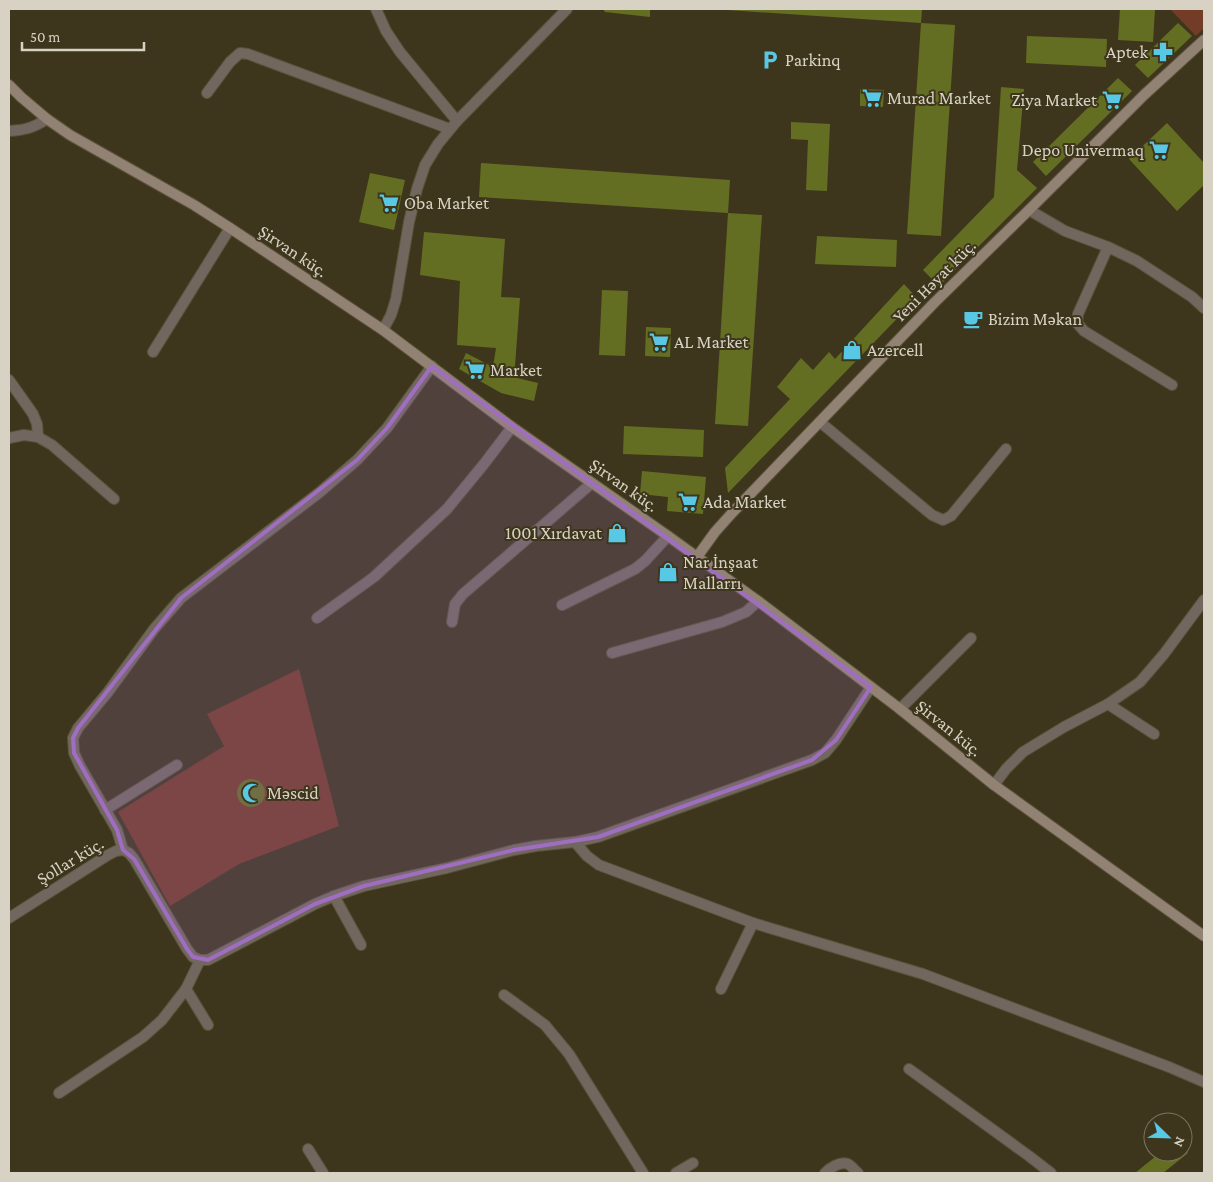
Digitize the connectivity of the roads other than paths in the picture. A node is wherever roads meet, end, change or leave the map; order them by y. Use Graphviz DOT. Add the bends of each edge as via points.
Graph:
graph roads {
  1 [pos="376,9"];
  2 [pos="567,9"];
  3 [pos="1204,40"];
  4 [pos="9,85"];
  5 [pos="207,93"];
  6 [pos="47,120"];
  7 [pos="453,125"];
  8 [pos="9,131"];
  9 [pos="1030,210"];
  10 [pos="230,228"];
  11 [pos="1108,247"];
  12 [pos="1204,308"];
  13 [pos="383,330"];
  14 [pos="153,352"];
  15 [pos="432,366"];
  16 [pos="9,380"];
  17 [pos="1172,385"];
  18 [pos="820,422"];
  19 [pos="512,427"];
  20 [pos="38,437"];
  21 [pos="9,438"];
  22 [pos="1006,449"];
  23 [pos="592,483"];
  24 [pos="114,499"];
  25 [pos="668,536"];
  26 [pos="698,557"];
  27 [pos="1204,600"];
  28 [pos="758,601"];
  29 [pos="562,605"];
  30 [pos="317,618"];
  31 [pos="452,622"];
  32 [pos="971,638"];
  33 [pos="612,653"];
  34 [pos="872,687"];
  35 [pos="1108,704"];
  36 [pos="900,709"];
  37 [pos="1154,734"];
  38 [pos="177,765"];
  39 [pos="994,784"];
  40 [pos="105,810"];
  41 [pos="576,842"];
  42 [pos="123,850"];
  43 [pos="334,896"];
  44 [pos="9,918"];
  45 [pos="752,923"];
  46 [pos="1203,934"];
  47 [pos="361,945"];
  48 [pos="200,960"];
  49 [pos="186,989"];
  50 [pos="721,990"];
  51 [pos="504,995"];
  52 [pos="208,1025"];
  53 [pos="909,1069"];
  54 [pos="1204,1082"];
  55 [pos="59,1093"];
  56 [pos="308,1149"];
  57 [pos="693,1163"];
  58 [pos="323,1173"];
  59 [pos="643,1173"];
  60 [pos="676,1173"];
  61 [pos="825,1173"];
  62 [pos="858,1173"];
  63 [pos="1051,1173"];
  1 -- 7 [label="street" via="386,32"];
  2 -- 7 [label="street"];
  3 -- 9 [label="street, Yeni Həyat küç." via="1144,95"];
  4 -- 6 [label="street, Şirvan küç."];
  5 -- 7 [label="street" via="230,62 240,54 248,54"];
  6 -- 8 [label="street" via="35,127"];
  6 -- 10 [label="street, Şirvan küç."];
  7 -- 13 [label="street" via="425,165 417,189 396,299"];
  9 -- 11 [label="street" via="1065,231"];
  9 -- 18 [label="street, Yeni Həyat küç." via="934,303"];
  10 -- 13 [label="street, Şirvan küç."];
  10 -- 14 [label="street"];
  11 -- 12 [label="street" via="1137,261"];
  11 -- 17 [label="street" via="1077,323 1084,332"];
  13 -- 15 [label="street, Şirvan küç."];
  15 -- 19 [label="street, Şirvan küç."];
  15 -- 40 [label="street" via="387,428 357,460 181,598 78,728 73,738 74,753"];
  16 -- 20 [label="street" via="33,414"];
  18 -- 22 [label="street" via="932,515 943,520 951,516"];
  18 -- 26 [label="street, Yeni Həyat küç." via="732,513"];
  19 -- 23 [label="street, Şirvan küç."];
  19 -- 30 [label="street" via="448,509 374,577"];
  20 -- 21 [label="street"];
  20 -- 24 [label="street" via="52,445"];
  23 -- 25 [label="street, Şirvan küç."];
  23 -- 31 [label="street" via="463,594 455,604"];
  25 -- 26 [label="street, Şirvan küç."];
  25 -- 29 [label="street" via="635,570"];
  26 -- 28 [label="street, Şirvan küç."];
  27 -- 35 [label="street" via="1140,682"];
  28 -- 33 [label="street" via="746,612 722,622"];
  28 -- 34 [label="street, Şirvan küç."];
  32 -- 36 [label="street"];
  34 -- 36 [label="street, Şirvan küç."];
  34 -- 41 [label="street" via="826,753 598,837"];
  35 -- 37 [label="street"];
  35 -- 39 [label="street" via="1023,752"];
  36 -- 39 [label="street, Şirvan küç."];
  38 -- 40 [label="street"];
  39 -- 46 [label="street, Şirvan küç."];
  40 -- 42 [label="street" via="117,830"];
  41 -- 43 [label="street" via="514,850"];
  41 -- 45 [label="street" via="600,865"];
  42 -- 44 [label="street, Şollar küç." via="108,855"];
  42 -- 48 [label="street" via="134,859 187,949"];
  43 -- 47 [label="street"];
  43 -- 48 [label="street" via="208,960"];
  45 -- 50 [label="street"];
  45 -- 54 [label="street" via="923,974"];
  48 -- 49 [label="street"];
  49 -- 52 [label="street"];
  49 -- 55 [label="street" via="143,1038"];
  51 -- 59 [label="street" via="545,1025 569,1054"];
  53 -- 63 [label="street"];
  56 -- 58 [label="street"];
  57 -- 60 [label="street"];
  61 -- 62 [label="street" via="840,1164 849,1164"];
}
